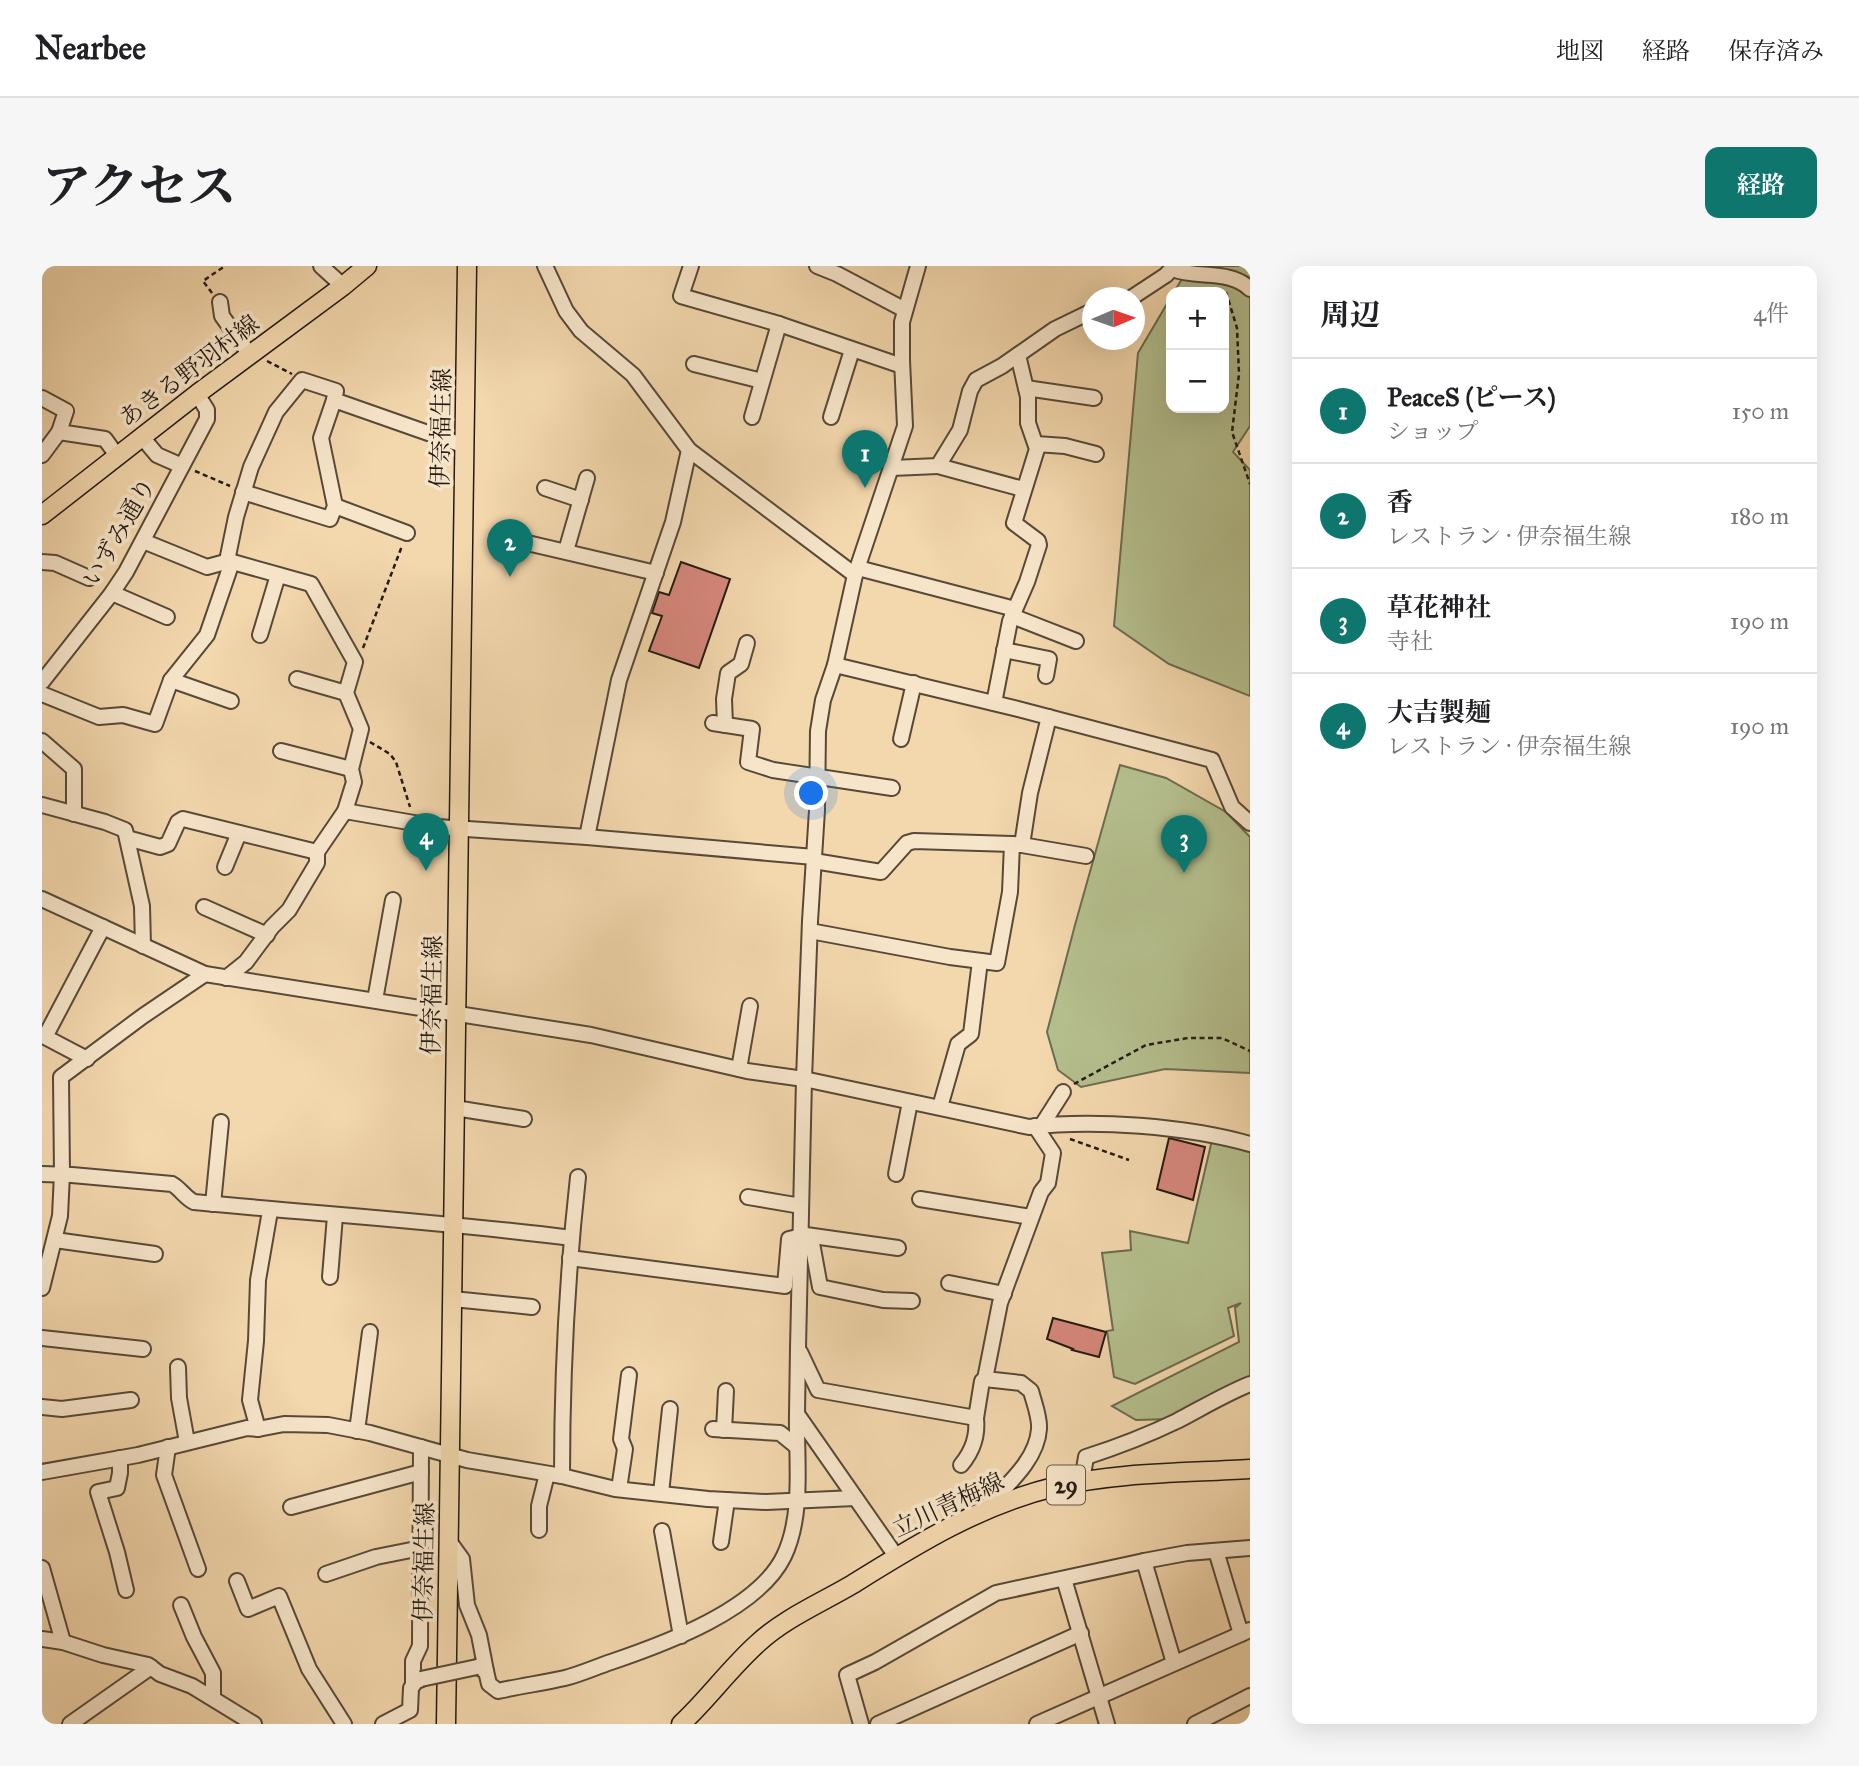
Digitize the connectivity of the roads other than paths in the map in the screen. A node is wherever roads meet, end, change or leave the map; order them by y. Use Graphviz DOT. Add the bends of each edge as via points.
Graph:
graph roads {
  1 [pos="321,266"];
  2 [pos="367,266"];
  3 [pos="467,266"];
  4 [pos="545,266"];
  5 [pos="691,266"];
  6 [pos="817,266"];
  7 [pos="918,266"];
  8 [pos="1173,268"];
  9 [pos="343,286"];
  10 [pos="1145,288"];
  11 [pos="1250,289"];
  12 [pos="220,302"];
  13 [pos="905,310"];
  14 [pos="1082,317"];
  15 [pos="779,324"];
  16 [pos="852,350"];
  17 [pos="1018,355"];
  18 [pos="258,358"];
  19 [pos="694,364"];
  20 [pos="902,366"];
  21 [pos="762,381"];
  22 [pos="1026,388"];
  23 [pos="197,394"];
  24 [pos="42,398"];
  25 [pos="1094,398"];
  26 [pos="334,400"];
  27 [pos="752,417"];
  28 [pos="831,417"];
  29 [pos="59,432"];
  30 [pos="142,437"];
  31 [pos="1036,444"];
  32 [pos="465,446"];
  33 [pos="689,450"];
  34 [pos="1096,454"];
  35 [pos="42,455"];
  36 [pos="118,457"];
  37 [pos="182,466"];
  38 [pos="938,466"];
  39 [pos="892,468"];
  40 [pos="587,478"];
  41 [pos="545,488"];
  42 [pos="1023,489"];
  43 [pos="243,492"];
  44 [pos="581,500"];
  45 [pos="335,506"];
  46 [pos="42,515"];
  47 [pos="407,533"];
  48 [pos="506,538"];
  49 [pos="143,541"];
  50 [pos="566,551"];
  51 [pos="42,562"];
  52 [pos="231,562"];
  53 [pos="856,571"];
  54 [pos="656,573"];
  55 [pos="278,575"];
  56 [pos="89,578"];
  57 [pos="113,593"];
  58 [pos="1014,613"];
  59 [pos="167,617"];
  60 [pos="260,635"];
  61 [pos="1076,641"];
  62 [pos="747,643"];
  63 [pos="1004,650"];
  64 [pos="835,665"];
  65 [pos="1046,676"];
  66 [pos="297,679"];
  67 [pos="171,680"];
  68 [pos="42,682"];
  69 [pos="914,683"];
  70 [pos="346,693"];
  71 [pos="42,694"];
  72 [pos="231,701"];
  73 [pos="994,703"];
  74 [pos="1049,717"];
  75 [pos="901,739"];
  76 [pos="42,741"];
  77 [pos="281,751"];
  78 [pos="351,769"];
  79 [pos="817,776"];
  80 [pos="892,788"];
  81 [pos="42,805"];
  82 [pos="345,811"];
  83 [pos="74,814"];
  84 [pos="1250,823"];
  85 [pos="458,829"];
  86 [pos="239,833"];
  87 [pos="587,837"];
  88 [pos="127,838"];
  89 [pos="1017,845"];
  90 [pos="317,852"];
  91 [pos="1086,856"];
  92 [pos="814,859"];
  93 [pos="225,867"];
  94 [pos="42,899"];
  95 [pos="393,900"];
  96 [pos="204,907"];
  97 [pos="103,927"];
  98 [pos="810,931"];
  99 [pos="267,935"];
  100 [pos="143,946"];
  101 [pos="980,961"];
  102 [pos="205,974"];
  103 [pos="226,978"];
  104 [pos="376,1000"];
  105 [pos="750,1006"];
  106 [pos="457,1012"];
  107 [pos="87,1059"];
  108 [pos="738,1069"];
  109 [pos="804,1079"];
  110 [pos="1063,1092"];
  111 [pos="910,1102"];
  112 [pos="940,1107"];
  113 [pos="455,1108"];
  114 [pos="524,1119"];
  115 [pos="221,1122"];
  116 [pos="1038,1126"];
  117 [pos="1250,1130"];
  118 [pos="1245,1142"];
  119 [pos="42,1174"];
  120 [pos="62,1174"];
  121 [pos="896,1174"];
  122 [pos="578,1177"];
  123 [pos="748,1197"];
  124 [pos="920,1199"];
  125 [pos="214,1204"];
  126 [pos="801,1206"];
  127 [pos="270,1210"];
  128 [pos="335,1216"];
  129 [pos="1031,1217"];
  130 [pos="454,1224"];
  131 [pos="800,1236"];
  132 [pos="572,1238"];
  133 [pos="55,1240"];
  134 [pos="898,1248"];
  135 [pos="155,1254"];
  136 [pos="46,1257"];
  137 [pos="570,1258"];
  138 [pos="330,1277"];
  139 [pos="950,1283"];
  140 [pos="42,1288"];
  141 [pos="1004,1294"];
  142 [pos="453,1299"];
  143 [pos="912,1301"];
  144 [pos="532,1307"];
  145 [pos="370,1332"];
  146 [pos="42,1338"];
  147 [pos="798,1348"];
  148 [pos="143,1349"];
  149 [pos="178,1367"];
  150 [pos="629,1375"];
  151 [pos="985,1380"];
  152 [pos="1250,1384"];
  153 [pos="726,1391"];
  154 [pos="131,1401"];
  155 [pos="42,1407"];
  156 [pos="670,1409"];
  157 [pos="797,1414"];
  158 [pos="976,1418"];
  159 [pos="257,1429"];
  160 [pos="357,1431"];
  161 [pos="187,1442"];
  162 [pos="796,1446"];
  163 [pos="168,1447"];
  164 [pos="421,1447"];
  165 [pos="450,1456"];
  166 [pos="120,1458"];
  167 [pos="961,1465"];
  168 [pos="1250,1469"];
  169 [pos="42,1472"];
  170 [pos="421,1472"];
  171 [pos="554,1475"];
  172 [pos="1082,1481"];
  173 [pos="619,1489"];
  174 [pos="661,1493"];
  175 [pos="855,1498"];
  176 [pos="727,1500"];
  177 [pos="796,1500"];
  178 [pos="291,1507"];
  179 [pos="983,1512"];
  180 [pos="539,1530"];
  181 [pos="662,1531"];
  182 [pos="449,1541"];
  183 [pos="721,1542"];
  184 [pos="421,1548"];
  185 [pos="1250,1548"];
  186 [pos="1216,1551"];
  187 [pos="896,1556"];
  188 [pos="1144,1561"];
  189 [pos="42,1567"];
  190 [pos="198,1569"];
  191 [pos="326,1574"];
  192 [pos="1064,1579"];
  193 [pos="237,1581"];
  194 [pos="126,1590"];
  195 [pos="181,1605"];
  196 [pos="1245,1632"];
  197 [pos="1081,1633"];
  198 [pos="681,1636"];
  199 [pos="42,1639"];
  200 [pos="63,1642"];
  201 [pos="1174,1663"];
  202 [pos="151,1667"];
  203 [pos="482,1669"];
  204 [pos="417,1682"];
  205 [pos="1250,1696"];
  206 [pos="1099,1697"];
  207 [pos="213,1698"];
  208 [pos="70,1724"];
  209 [pos="254,1724"];
  210 [pos="344,1724"];
  211 [pos="383,1724"];
  212 [pos="446,1724"];
  213 [pos="681,1724"];
  214 [pos="861,1724"];
  215 [pos="878,1724"];
  216 [pos="1037,1724"];
  217 [pos="1107,1724"];
  218 [pos="1195,1724"];
  1 -- 9 [label="street"];
  2 -- 9 [label="main road, あきる野羽村線"];
  3 -- 32 [label="main road, 伊奈福生線"];
  4 -- 33 [label="street" via="581,331 633,375"];
  5 -- 15 [label="street" via="681,296"];
  6 -- 13 [label="street"];
  7 -- 13 [label="street"];
  8 -- 10 [label="street"];
  8 -- 11 [label="street" via="1194,276 1221,275"];
  9 -- 18 [label="main road, あきる野羽村線"];
  12 -- 18 [label="street" via="222,316"];
  13 -- 20 [label="street"];
  14 -- 17 [label="street"];
  15 -- 16 [label="street"];
  15 -- 21 [label="street"];
  16 -- 20 [label="street"];
  16 -- 28 [label="street"];
  17 -- 22 [label="street"];
  17 -- 38 [label="street" via="976,380 960,429"];
  18 -- 23 [label="main road, あきる野羽村線"];
  19 -- 21 [label="street"];
  20 -- 39 [label="street" via="905,426"];
  21 -- 27 [label="street"];
  22 -- 25 [label="street"];
  22 -- 31 [label="street" via="1028,424"];
  23 -- 30 [label="main road, あきる野羽村線"];
  23 -- 37 [label="street, いずみ通り" via="207,419"];
  24 -- 29 [label="street" via="66,411"];
  26 -- 32 [label="street"];
  26 -- 43 [label="street" via="336,391 300,379 276,412"];
  26 -- 45 [label="street" via="321,438"];
  29 -- 35 [label="street"];
  29 -- 36 [label="street" via="105,439"];
  30 -- 36 [label="main road, あきる野羽村線"];
  30 -- 37 [label="street" via="157,455"];
  31 -- 34 [label="street"];
  31 -- 42 [label="street"];
  32 -- 85 [label="main road, 伊奈福生線"];
  33 -- 53 [label="street"];
  33 -- 54 [label="street"];
  36 -- 46 [label="main road, あきる野羽村線"];
  37 -- 49 [label="street, いずみ通り"];
  38 -- 39 [label="street"];
  38 -- 42 [label="street"];
  39 -- 53 [label="street"];
  40 -- 44 [label="street"];
  41 -- 44 [label="street"];
  42 -- 58 [label="street" via="1014,523 1038,541 1038,550"];
  43 -- 45 [label="street" via="330,519"];
  43 -- 52 [label="street" via="228,556"];
  44 -- 50 [label="street"];
  45 -- 47 [label="street"];
  48 -- 50 [label="street"];
  49 -- 52 [label="street" via="207,567"];
  49 -- 57 [label="street, いずみ通り"];
  50 -- 54 [label="street"];
  51 -- 56 [label="street"];
  52 -- 55 [label="street"];
  52 -- 67 [label="street" via="207,635"];
  53 -- 58 [label="street"];
  53 -- 64 [label="street"];
  54 -- 87 [label="street" via="620,680"];
  55 -- 60 [label="street"];
  55 -- 70 [label="street" via="311,584 355,662"];
  57 -- 59 [label="street"];
  57 -- 68 [label="street, いずみ通り"];
  58 -- 61 [label="street"];
  58 -- 63 [label="street"];
  62 -- 79 [label="street" via="741,664 728,673 719,724 752,729 748,762"];
  63 -- 65 [label="street" via="1049,659"];
  63 -- 73 [label="street"];
  64 -- 69 [label="street"];
  64 -- 79 [label="street" via="823,700"];
  66 -- 70 [label="street"];
  67 -- 71 [label="street" via="155,724 123,715 99,717"];
  67 -- 72 [label="street"];
  69 -- 73 [label="street"];
  69 -- 75 [label="street"];
  70 -- 78 [label="street" via="361,729"];
  73 -- 74 [label="street"];
  74 -- 84 [label="street" via="1212,760 1232,807"];
  74 -- 89 [label="street"];
  76 -- 83 [label="street" via="74,769"];
  77 -- 78 [label="street"];
  78 -- 82 [label="street" via="354,782"];
  79 -- 80 [label="street"];
  79 -- 92 [label="street"];
  81 -- 83 [label="street"];
  82 -- 85 [label="street"];
  82 -- 90 [label="street"];
  83 -- 88 [label="street" via="125,830"];
  85 -- 87 [label="street"];
  85 -- 106 [label="main road, 伊奈福生線"];
  86 -- 88 [label="street" via="183,819 168,844"];
  86 -- 90 [label="street"];
  86 -- 93 [label="street"];
  87 -- 92 [label="street"];
  88 -- 100 [label="street" via="142,906"];
  89 -- 91 [label="street"];
  89 -- 92 [label="street" via="914,841 881,872"];
  89 -- 101 [label="street" via="997,963"];
  90 -- 99 [label="street" via="317,863 289,910"];
  92 -- 98 [label="street"];
  94 -- 97 [label="street"];
  95 -- 104 [label="street"];
  96 -- 99 [label="street"];
  97 -- 100 [label="street"];
  97 -- 107 [label="street" via="45,1037"];
  98 -- 101 [label="street"];
  98 -- 109 [label="street"];
  99 -- 103 [label="street"];
  100 -- 102 [label="street"];
  101 -- 112 [label="street" via="971,1034 958,1044"];
  102 -- 103 [label="street"];
  102 -- 107 [label="street"];
  103 -- 104 [label="street"];
  104 -- 106 [label="street"];
  105 -- 108 [label="street"];
  106 -- 108 [label="street" via="591,1035"];
  106 -- 113 [label="main road, 伊奈福生線"];
  107 -- 120 [label="street" via="61,1077"];
  108 -- 109 [label="street"];
  109 -- 111 [label="street"];
  109 -- 126 [label="street"];
  110 -- 116 [label="street"];
  111 -- 112 [label="street"];
  111 -- 121 [label="street"];
  112 -- 116 [label="street"];
  113 -- 114 [label="street"];
  113 -- 130 [label="main road, 伊奈福生線"];
  115 -- 125 [label="street"];
  116 -- 118 [label="street" via="1116,1125"];
  116 -- 129 [label="street" via="1053,1153 1048,1183"];
  117 -- 118 [label="street"];
  119 -- 120 [label="street"];
  120 -- 125 [label="street" via="172,1184 188,1200"];
  120 -- 133 [label="street"];
  122 -- 132 [label="street"];
  123 -- 126 [label="street"];
  124 -- 129 [label="street"];
  125 -- 127 [label="street"];
  126 -- 131 [label="street"];
  127 -- 128 [label="street"];
  127 -- 159 [label="street" via="258,1280 250,1400"];
  128 -- 130 [label="street"];
  128 -- 138 [label="street"];
  129 -- 141 [label="street"];
  130 -- 132 [label="street"];
  130 -- 142 [label="main road, 伊奈福生線"];
  131 -- 134 [label="street"];
  131 -- 137 [label="street" via="789,1239 785,1286"];
  131 -- 143 [label="street" via="811,1242 820,1287"];
  131 -- 147 [label="street"];
  132 -- 137 [label="street"];
  133 -- 135 [label="street"];
  133 -- 136 [label="street"];
  136 -- 140 [label="street"];
  137 -- 171 [label="street"];
  139 -- 141 [label="street"];
  141 -- 151 [label="street"];
  142 -- 144 [label="street"];
  142 -- 165 [label="main road, 伊奈福生線"];
  145 -- 160 [label="street"];
  146 -- 148 [label="street"];
  147 -- 157 [label="street"];
  147 -- 158 [label="street" via="818,1390"];
  149 -- 161 [label="street"];
  150 -- 173 [label="street"];
  151 -- 158 [label="street"];
  151 -- 179 [label="street" via="1021,1383 1031,1391 1039,1426 1037,1446"];
  152 -- 172 [label="street" via="1140,1437 1086,1457"];
  153 -- 162 [label="street" via="719,1429 780,1433"];
  154 -- 155 [label="street"];
  156 -- 174 [label="street"];
  157 -- 162 [label="street"];
  157 -- 175 [label="street"];
  158 -- 167 [label="street" via="971,1452"];
  159 -- 160 [label="street" via="284,1424"];
  159 -- 161 [label="street"];
  160 -- 164 [label="street"];
  161 -- 163 [label="street"];
  162 -- 177 [label="street"];
  163 -- 166 [label="street"];
  163 -- 190 [label="street" via="164,1475"];
  164 -- 165 [label="street"];
  164 -- 170 [label="street"];
  165 -- 171 [label="street"];
  165 -- 182 [label="main road, 伊奈福生線"];
  166 -- 169 [label="street"];
  166 -- 194 [label="street" via="117,1488 99,1492"];
  168 -- 172 [label="main road, 立川青梅線 / 29"];
  170 -- 178 [label="street"];
  170 -- 184 [label="street"];
  171 -- 173 [label="street"];
  171 -- 180 [label="street" via="539,1506"];
  172 -- 179 [label="main road, 立川青梅線 / 29"];
  173 -- 174 [label="street"];
  174 -- 176 [label="street"];
  175 -- 177 [label="street"];
  175 -- 187 [label="street"];
  176 -- 177 [label="street"];
  176 -- 183 [label="street"];
  177 -- 198 [label="street" via="783,1557 765,1582 736,1605"];
  179 -- 187 [label="main road, 立川青梅線 / 29"];
  181 -- 198 [label="street"];
  182 -- 203 [label="street" via="462,1559"];
  182 -- 212 [label="main road, 伊奈福生線"];
  184 -- 191 [label="street"];
  184 -- 204 [label="street" via="420,1646 413,1661"];
  185 -- 186 [label="street"];
  186 -- 188 [label="street"];
  186 -- 196 [label="street"];
  187 -- 213 [label="main road, 立川青梅線 / 29" via="783,1623"];
  188 -- 192 [label="street"];
  188 -- 201 [label="street"];
  189 -- 200 [label="street"];
  192 -- 197 [label="street"];
  192 -- 214 [label="street" via="996,1593 847,1675"];
  193 -- 210 [label="street" via="248,1609 279,1596 309,1669"];
  195 -- 207 [label="street" via="214,1673"];
  196 -- 201 [label="street"];
  197 -- 206 [label="street"];
  197 -- 215 [label="street"];
  198 -- 203 [label="street" via="566,1678 498,1690 489,1684"];
  199 -- 200 [label="street"];
  200 -- 202 [label="street"];
  201 -- 206 [label="street"];
  202 -- 207 [label="street"];
  202 -- 208 [label="street"];
  203 -- 204 [label="street, bridge"];
  204 -- 211 [label="street" via="410,1710"];
  205 -- 218 [label="street"];
  206 -- 216 [label="street"];
  206 -- 217 [label="street"];
  207 -- 209 [label="street"];
}
